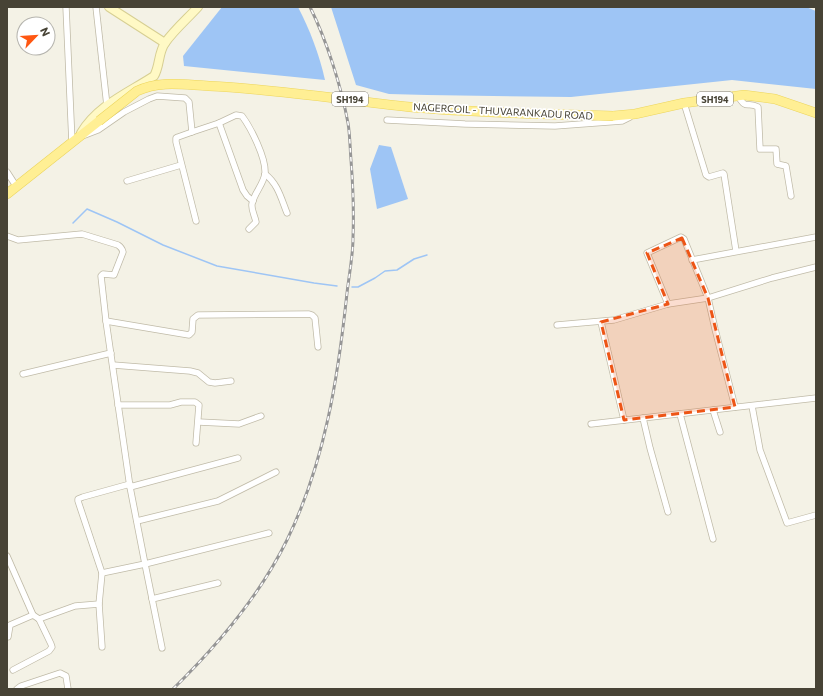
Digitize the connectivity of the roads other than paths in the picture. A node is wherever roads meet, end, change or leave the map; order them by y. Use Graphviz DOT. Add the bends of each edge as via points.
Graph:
graph roads {
  1 [pos="66,7"];
  2 [pos="96,7"];
  3 [pos="110,7"];
  4 [pos="198,7"];
  5 [pos="165,43"];
  6 [pos="738,96"];
  7 [pos="684,103"];
  8 [pos="107,106"];
  9 [pos="816,113"];
  10 [pos="635,114"];
  11 [pos="387,120"];
  12 [pos="218,123"];
  13 [pos="192,132"];
  14 [pos="76,140"];
  15 [pos="181,165"];
  16 [pos="7,172"];
  17 [pos="265,174"];
  18 [pos="126,181"];
  19 [pos="16,186"];
  20 [pos="7,194"];
  21 [pos="791,196"];
  22 [pos="253,201"];
  23 [pos="287,213"];
  24 [pos="196,220"];
  25 [pos="249,229"];
  26 [pos="7,236"];
  27 [pos="816,237"];
  28 [pos="736,252"];
  29 [pos="692,260"];
  30 [pos="816,267"];
  31 [pos="708,298"];
  32 [pos="668,304"];
  33 [pos="106,321"];
  34 [pos="601,322"];
  35 [pos="557,325"];
  36 [pos="318,347"];
  37 [pos="111,354"];
  38 [pos="113,365"];
  39 [pos="23,374"];
  40 [pos="231,381"];
  41 [pos="816,398"];
  42 [pos="118,405"];
  43 [pos="752,406"];
  44 [pos="735,407"];
  45 [pos="713,410"];
  46 [pos="680,414"];
  47 [pos="261,416"];
  48 [pos="644,418"];
  49 [pos="624,420"];
  50 [pos="199,422"];
  51 [pos="590,424"];
  52 [pos="720,432"];
  53 [pos="196,443"];
  54 [pos="238,458"];
  55 [pos="276,472"];
  56 [pos="130,486"];
  57 [pos="668,512"];
  58 [pos="816,515"];
  59 [pos="137,521"];
  60 [pos="269,533"];
  61 [pos="713,539"];
  62 [pos="7,556"];
  63 [pos="145,564"];
  64 [pos="102,573"];
  65 [pos="218,583"];
  66 [pos="152,599"];
  67 [pos="99,604"];
  68 [pos="33,616"];
  69 [pos="39,620"];
  70 [pos="7,637"];
  71 [pos="102,647"];
  72 [pos="162,648"];
  73 [pos="13,670"];
  74 [pos="17,689"];
  75 [pos="68,689"];
  1 -- 14 [label="street"];
  2 -- 8 [label="street"];
  3 -- 5 [label="street"];
  4 -- 5 [label="street"];
  5 -- 8 [label="street" via="154,76"];
  6 -- 7 [label="main road, NAGERCOIL - THUVARANKADU ROAD / SH194"];
  6 -- 9 [label="main road, NAGERCOIL - THUVARANKADU ROAD / SH194" via="775,99"];
  6 -- 21 [label="street" via="745,106 758,107 760,149 776,149 777,164 786,166"];
  7 -- 10 [label="main road, NAGERCOIL - THUVARANKADU ROAD / SH194"];
  7 -- 28 [label="street" via="706,175 709,177 724,174"];
  8 -- 14 [label="street" via="91,120"];
  10 -- 11 [label="street" via="622,121 555,126"];
  10 -- 14 [label="main road, NAGERCOIL - THUVARANKADU ROAD / SH194, bridge" via="613,116 472,111 410,107 242,88 161,84 138,91"];
  12 -- 13 [label="street"];
  12 -- 17 [label="street" via="236,115 242,116 260,150"];
  12 -- 22 [label="street" via="243,190"];
  13 -- 14 [label="street" via="188,99 157,96 141,102 98,130"];
  13 -- 15 [label="street" via="176,140"];
  14 -- 19 [label="main road, NAGERCOIL - THUVARANKADU ROAD / SH194"];
  15 -- 18 [label="street"];
  15 -- 24 [label="street"];
  16 -- 19 [label="street"];
  17 -- 22 [label="street"];
  17 -- 23 [label="street" via="276,185"];
  19 -- 20 [label="main road, NAGERCOIL - THUVARANKADU ROAD / SH194"];
  22 -- 25 [label="street" via="256,222"];
  26 -- 33 [label="street" via="18,240 82,234 121,247 123,252 114,275 101,276"];
  27 -- 28 [label="street"];
  28 -- 29 [label="street"];
  29 -- 31 [label="street"];
  29 -- 32 [label="street" via="681,237 647,253"];
  30 -- 31 [label="street"];
  31 -- 32 [label="street"];
  31 -- 44 [label="street"];
  32 -- 34 [label="street"];
  33 -- 36 [label="street" via="189,335 192,332 193,319 198,315 309,314 314,318"];
  33 -- 37 [label="street"];
  34 -- 35 [label="street"];
  34 -- 49 [label="street"];
  37 -- 38 [label="street"];
  37 -- 39 [label="street"];
  38 -- 40 [label="street" via="190,371 198,373 209,382"];
  38 -- 42 [label="street"];
  41 -- 43 [label="street"];
  42 -- 50 [label="street" via="170,405 195,402 199,405"];
  42 -- 56 [label="street"];
  43 -- 44 [label="street"];
  43 -- 58 [label="street" via="760,450 787,523"];
  44 -- 45 [label="street"];
  45 -- 46 [label="street"];
  45 -- 52 [label="street"];
  46 -- 48 [label="street"];
  46 -- 61 [label="street"];
  47 -- 50 [label="street" via="239,424"];
  48 -- 49 [label="street"];
  48 -- 57 [label="street"];
  49 -- 51 [label="street"];
  50 -- 53 [label="street"];
  54 -- 56 [label="street"];
  55 -- 59 [label="street" via="218,501"];
  56 -- 59 [label="street"];
  56 -- 64 [label="street" via="78,499 77,502"];
  59 -- 63 [label="street"];
  60 -- 63 [label="street"];
  62 -- 68 [label="street"];
  63 -- 64 [label="street"];
  63 -- 66 [label="street"];
  64 -- 67 [label="street"];
  65 -- 66 [label="street"];
  66 -- 72 [label="street"];
  67 -- 69 [label="street" via="75,606"];
  67 -- 71 [label="street"];
  68 -- 69 [label="street"];
  68 -- 70 [label="street" via="10,625"];
  69 -- 73 [label="street" via="51,648"];
  74 -- 75 [label="street" via="60,673 66,676"];
}
